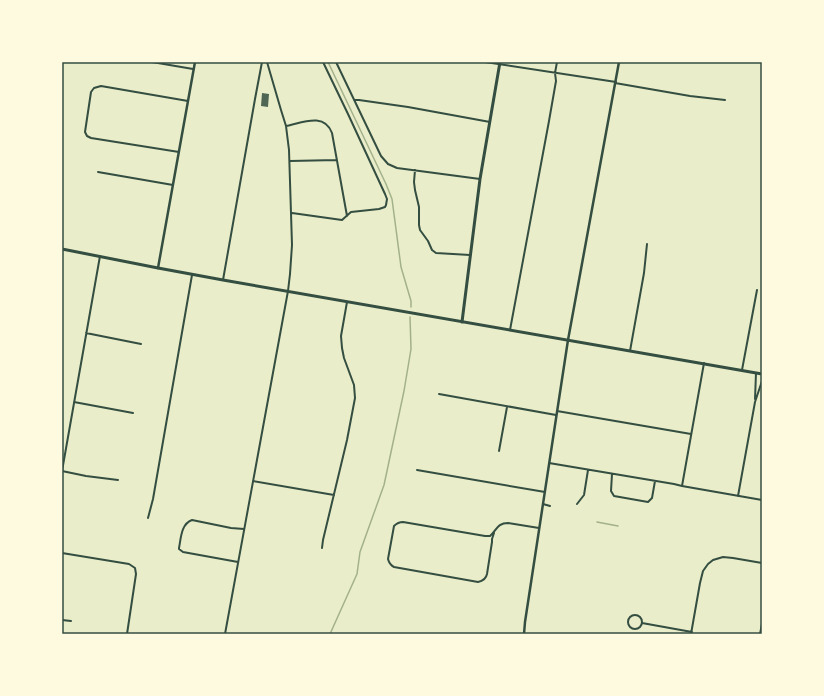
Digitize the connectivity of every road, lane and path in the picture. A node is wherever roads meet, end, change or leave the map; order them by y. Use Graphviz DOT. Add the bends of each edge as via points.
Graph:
graph roads {
  1 [pos="152,62"];
  2 [pos="194,62"];
  3 [pos="262,62"];
  4 [pos="267,62"];
  5 [pos="323,62"];
  6 [pos="336,62"];
  7 [pos="485,62"];
  8 [pos="557,62"];
  9 [pos="619,62"];
  10 [pos="500,63"];
  11 [pos="193,69"];
  12 [pos="555,73"];
  13 [pos="615,83"];
  14 [pos="355,100"];
  15 [pos="725,100"];
  16 [pos="188,101"];
  17 [pos="490,122"];
  18 [pos="286,126"];
  19 [pos="179,152"];
  20 [pos="337,160"];
  21 [pos="290,161"];
  22 [pos="415,170"];
  23 [pos="98,172"];
  24 [pos="480,179"];
  25 [pos="173,185"];
  26 [pos="292,213"];
  27 [pos="347,216"];
  28 [pos="647,244"];
  29 [pos="62,249"];
  30 [pos="471,255"];
  31 [pos="100,256"];
  32 [pos="158,268"];
  33 [pos="192,274"];
  34 [pos="223,280"];
  35 [pos="757,290"];
  36 [pos="288,291"];
  37 [pos="347,302"];
  38 [pos="462,322"];
  39 [pos="510,330"];
  40 [pos="86,333"];
  41 [pos="568,340"];
  42 [pos="141,344"];
  43 [pos="630,351"];
  44 [pos="704,363"];
  45 [pos="742,370"];
  46 [pos="756,373"];
  47 [pos="762,374"];
  48 [pos="762,382"];
  49 [pos="439,394"];
  50 [pos="74,402"];
  51 [pos="755,402"];
  52 [pos="507,406"];
  53 [pos="557,411"];
  54 [pos="133,413"];
  55 [pos="556,415"];
  56 [pos="691,434"];
  57 [pos="499,451"];
  58 [pos="549,463"];
  59 [pos="417,470"];
  60 [pos="588,470"];
  61 [pos="62,471"];
  62 [pos="612,474"];
  63 [pos="118,480"];
  64 [pos="253,481"];
  65 [pos="655,481"];
  66 [pos="682,486"];
  67 [pos="545,492"];
  68 [pos="334,495"];
  69 [pos="738,496"];
  70 [pos="762,500"];
  71 [pos="543,504"];
  72 [pos="577,504"];
  73 [pos="550,506"];
  74 [pos="148,518"];
  75 [pos="539,528"];
  76 [pos="244,529"];
  77 [pos="491,538"];
  78 [pos="322,548"];
  79 [pos="62,553"];
  80 [pos="238,562"];
  81 [pos="762,563"];
  82 [pos="62,620"];
  83 [pos="70,621"];
  84 [pos="642,623"];
  85 [pos="762,624"];
  86 [pos="691,633"];
  87 [pos="127,634"];
  88 [pos="225,634"];
  89 [pos="524,634"];
  90 [pos="760,634"];
  1 -- 11 [label="street"];
  2 -- 11 [label="street"];
  3 -- 34 [label="street"];
  4 -- 18 [label="street"];
  5 -- 27 [label="street" via="387,200 383,208 351,212"];
  6 -- 14 [label="street"];
  7 -- 10 [label="street"];
  8 -- 12 [label="street"];
  9 -- 13 [label="street"];
  10 -- 12 [label="street"];
  10 -- 17 [label="main road"];
  11 -- 16 [label="street"];
  12 -- 13 [label="street"];
  12 -- 39 [label="street" via="556,81"];
  13 -- 15 [label="street"];
  13 -- 41 [label="street"];
  14 -- 17 [label="street"];
  14 -- 22 [label="street" via="384,160 391,166"];
  16 -- 19 [label="street"];
  16 -- 19 [label="street" via="101,86 91,92 85,132 87,136"];
  17 -- 24 [label="main road"];
  18 -- 20 [label="street" via="318,120 328,125"];
  18 -- 21 [label="street"];
  19 -- 25 [label="street"];
  20 -- 21 [label="street"];
  20 -- 27 [label="street"];
  21 -- 26 [label="street"];
  22 -- 24 [label="street"];
  22 -- 30 [label="street" via="420,230 432,250 436,253"];
  23 -- 25 [label="street"];
  24 -- 30 [label="main road"];
  25 -- 32 [label="street"];
  26 -- 27 [label="street" via="337,220 344,220"];
  26 -- 36 [label="street" via="292,256"];
  28 -- 43 [label="street"];
  29 -- 31 [label="main road"];
  30 -- 38 [label="main road"];
  31 -- 32 [label="main road"];
  31 -- 40 [label="street"];
  32 -- 33 [label="main road"];
  33 -- 34 [label="main road"];
  33 -- 74 [label="street"];
  34 -- 36 [label="main road"];
  35 -- 45 [label="street"];
  36 -- 37 [label="main road"];
  36 -- 64 [label="street"];
  37 -- 38 [label="main road"];
  37 -- 68 [label="street" via="341,342 354,385 355,398"];
  38 -- 39 [label="main road"];
  39 -- 41 [label="main road"];
  40 -- 42 [label="street"];
  40 -- 50 [label="street"];
  41 -- 43 [label="main road"];
  41 -- 53 [label="street"];
  43 -- 44 [label="main road"];
  44 -- 45 [label="main road"];
  44 -- 56 [label="street"];
  45 -- 46 [label="main road"];
  46 -- 47 [label="main road"];
  46 -- 51 [label="street"];
  48 -- 51 [label="street"];
  49 -- 52 [label="street"];
  50 -- 54 [label="street"];
  50 -- 61 [label="street"];
  51 -- 69 [label="street"];
  52 -- 55 [label="street"];
  52 -- 57 [label="street"];
  53 -- 55 [label="street"];
  53 -- 56 [label="street"];
  55 -- 58 [label="street"];
  56 -- 66 [label="street"];
  58 -- 60 [label="street"];
  58 -- 67 [label="street"];
  59 -- 67 [label="street"];
  60 -- 62 [label="street"];
  60 -- 72 [label="street" via="584,495"];
  61 -- 63 [label="street"];
  62 -- 65 [label="street"];
  62 -- 65 [label="street" via="611,491 614,496 648,502 652,498"];
  64 -- 68 [label="street"];
  64 -- 76 [label="street"];
  65 -- 66 [label="street"];
  66 -- 69 [label="street"];
  67 -- 71 [label="street"];
  68 -- 78 [label="street"];
  69 -- 70 [label="street"];
  71 -- 73 [label="street"];
  71 -- 75 [label="street"];
  75 -- 77 [label="street" via="503,523 498,526"];
  75 -- 89 [label="street"];
  76 -- 80 [label="street"];
  76 -- 80 [label="street" via="192,520 185,525 179,548 183,552"];
  77 -- 77 [label="street" via="399,522 394,526 388,559 394,567 478,582 484,580 487,574"];
  79 -- 87 [label="street" via="129,564 135,568"];
  80 -- 88 [label="street"];
  81 -- 86 [label="street" via="723,557 708,564 700,583"];
  82 -- 83 [label="street"];
  84 -- 84 [label="street" via="637,615 628,620 628,625 633,629 640,627"];
  84 -- 86 [label="street"];
  85 -- 90 [label="street"];
}
